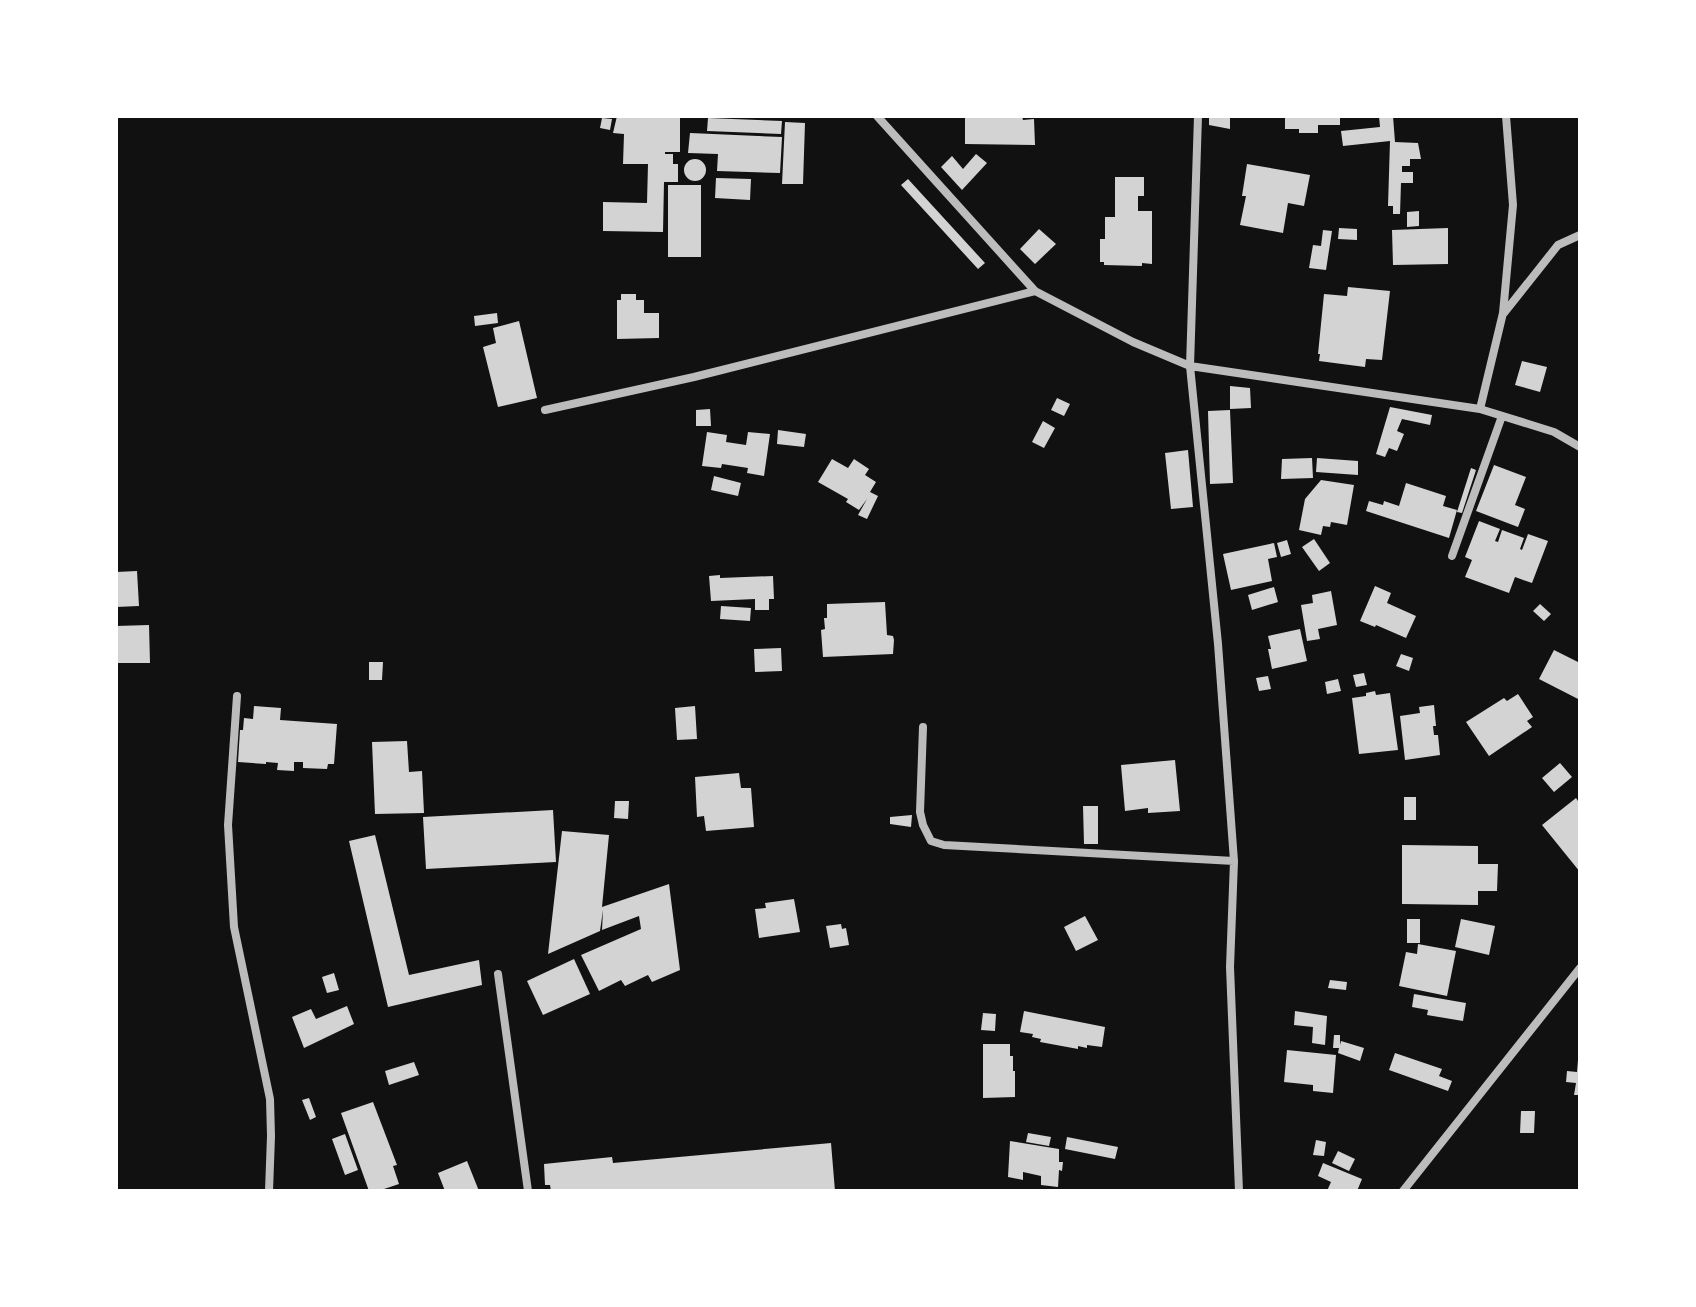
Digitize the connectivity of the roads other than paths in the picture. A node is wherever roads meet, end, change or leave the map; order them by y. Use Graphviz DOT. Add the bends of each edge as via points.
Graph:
graph roads {
  1 [pos="877,116"];
  2 [pos="1198,116"];
  3 [pos="1506,116"];
  4 [pos="1580,235"];
  5 [pos="1035,291"];
  6 [pos="1503,313"];
  7 [pos="1190,366"];
  8 [pos="1480,409"];
  9 [pos="545,410"];
  10 [pos="1502,416"];
  11 [pos="1580,447"];
  12 [pos="1452,556"];
  13 [pos="237,696"];
  14 [pos="923,727"];
  15 [pos="1234,861"];
  16 [pos="1580,968"];
  17 [pos="498,974"];
  18 [pos="269,1191"];
  19 [pos="528,1191"];
  20 [pos="1239,1191"];
  21 [pos="1403,1191"];
  1 -- 5 [label="street"];
  2 -- 7 [label="street"];
  3 -- 6 [label="street" via="1513,205"];
  4 -- 6 [label="street" via="1558,245"];
  5 -- 7 [label="street"];
  5 -- 9 [label="street"];
  6 -- 8 [label="street"];
  7 -- 8 [label="street"];
  7 -- 15 [label="street"];
  8 -- 10 [label="street"];
  10 -- 11 [label="street" via="1554,432"];
  10 -- 12 [label="street"];
  13 -- 18 [label="street" via="228,825 234,927 270,1099"];
  14 -- 15 [label="street" via="920,812 931,841"];
  15 -- 20 [label="street" via="1230,967"];
  16 -- 21 [label="street"];
  17 -- 19 [label="street"];
}
